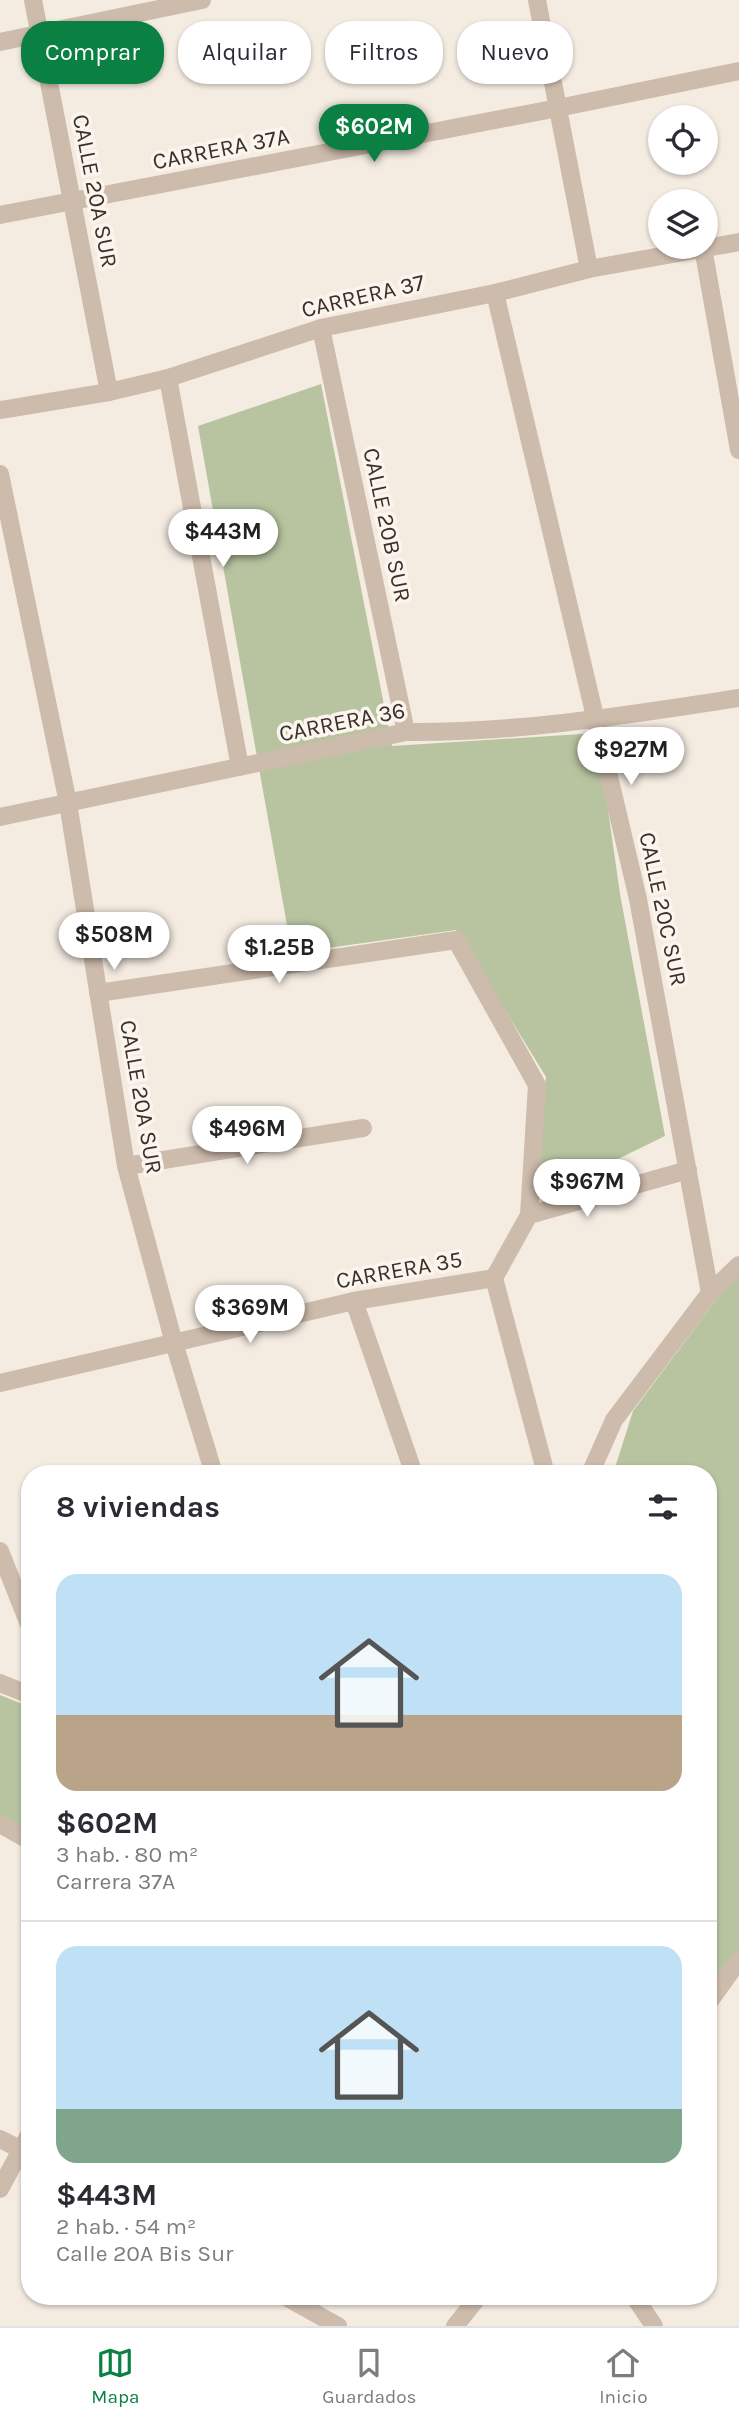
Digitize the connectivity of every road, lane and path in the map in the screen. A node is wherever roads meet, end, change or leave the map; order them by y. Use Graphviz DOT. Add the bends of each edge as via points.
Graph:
graph roads {
  1 [pos="33,0"];
  2 [pos="202,0"];
  3 [pos="537,0"];
  4 [pos="37,21"];
  5 [pos="102,21"];
  6 [pos="21,38"];
  7 [pos="0,42"];
  8 [pos="739,71"];
  9 [pos="50,84"];
  10 [pos="558,108"];
  11 [pos="72,202"];
  12 [pos="0,215"];
  13 [pos="739,242"];
  14 [pos="718,246"];
  15 [pos="648,258"];
  16 [pos="705,259"];
  17 [pos="589,269"];
  18 [pos="495,293"];
  19 [pos="321,328"];
  20 [pos="168,378"];
  21 [pos="109,392"];
  22 [pos="0,410"];
  23 [pos="739,450"];
  24 [pos="0,474"];
  25 [pos="739,698"];
  26 [pos="596,720"];
  27 [pos="406,732"];
  28 [pos="240,767"];
  29 [pos="68,803"];
  30 [pos="0,817"];
  31 [pos="98,993"];
  32 [pos="363,1128"];
  33 [pos="126,1166"];
  34 [pos="688,1170"];
  35 [pos="529,1215"];
  36 [pos="739,1265"];
  37 [pos="494,1278"];
  38 [pos="710,1293"];
  39 [pos="354,1301"];
  40 [pos="174,1343"];
  41 [pos="0,1383"];
  42 [pos="211,1465"];
  43 [pos="411,1465"];
  44 [pos="544,1465"];
  45 [pos="594,1465"];
  46 [pos="0,1551"];
  47 [pos="21,1604"];
  48 [pos="0,1683"];
  49 [pos="21,1691"];
  50 [pos="0,1824"];
  51 [pos="21,1836"];
  52 [pos="739,1960"];
  53 [pos="717,1991"];
  54 [pos="0,2139"];
  55 [pos="21,2150"];
  56 [pos="21,2159"];
  57 [pos="0,2189"];
  58 [pos="300,2305"];
  59 [pos="472,2305"];
  60 [pos="640,2305"];
  61 [pos="338,2326"];
  62 [pos="455,2326"];
  63 [pos="653,2326"];
  1 -- 4 [label="street, CALLE 20A SUR"];
  2 -- 5 [label="street"];
  3 -- 10 [label="street"];
  6 -- 7 [label="street"];
  8 -- 10 [label="street, CARRERA 37A"];
  9 -- 11 [label="street, CALLE 20A SUR"];
  10 -- 11 [label="street, CARRERA 37A"];
  10 -- 17 [label="street"];
  11 -- 12 [label="street, CARRERA 37A"];
  11 -- 21 [label="street, CALLE 20A SUR"];
  13 -- 14 [label="street, CARRERA 37"];
  15 -- 17 [label="street, CARRERA 37"];
  16 -- 23 [label="street"];
  17 -- 18 [label="street, CARRERA 37"];
  18 -- 19 [label="street, CARRERA 37"];
  18 -- 26 [label="street, CALLE 20C SUR"];
  19 -- 20 [label="street, CARRERA 37"];
  19 -- 27 [label="street, CALLE 20B SUR"];
  20 -- 21 [label="street, CARRERA 37"];
  20 -- 28 [label="street"];
  21 -- 22 [label="street, CARRERA 37"];
  24 -- 29 [label="street, CALLE 20A SUR"];
  25 -- 26 [label="street, CARRERA 36"];
  26 -- 27 [label="street, CARRERA 36"];
  26 -- 34 [label="street, CALLE 20C SUR" via="638,900"];
  27 -- 28 [label="street, CARRERA 36"];
  28 -- 29 [label="street, CARRERA 36"];
  29 -- 30 [label="street, CARRERA 36"];
  29 -- 31 [label="street, CALLE 20A SUR"];
  31 -- 33 [label="street, CALLE 20A SUR"];
  31 -- 35 [label="street" via="456,940 537,1085"];
  32 -- 33 [label="street"];
  33 -- 40 [label="street, CALLE 20A SUR"];
  34 -- 35 [label="street"];
  34 -- 38 [label="street, CALLE 20C SUR"];
  35 -- 37 [label="street, CARRERA 35"];
  36 -- 38 [label="street"];
  37 -- 39 [label="street, CARRERA 35"];
  37 -- 44 [label="street"];
  38 -- 45 [label="street" via="614,1420"];
  39 -- 40 [label="street, CARRERA 35"];
  39 -- 43 [label="street"];
  40 -- 41 [label="street, CARRERA 35"];
  40 -- 42 [label="street, CALLE 20A SUR"];
  46 -- 47 [label="street"];
  48 -- 49 [label="street"];
  50 -- 51 [label="street"];
  52 -- 53 [label="street"];
  54 -- 55 [label="street"];
  56 -- 57 [label="street"];
  58 -- 61 [label="street"];
  59 -- 62 [label="street"];
  60 -- 63 [label="street"];
}
